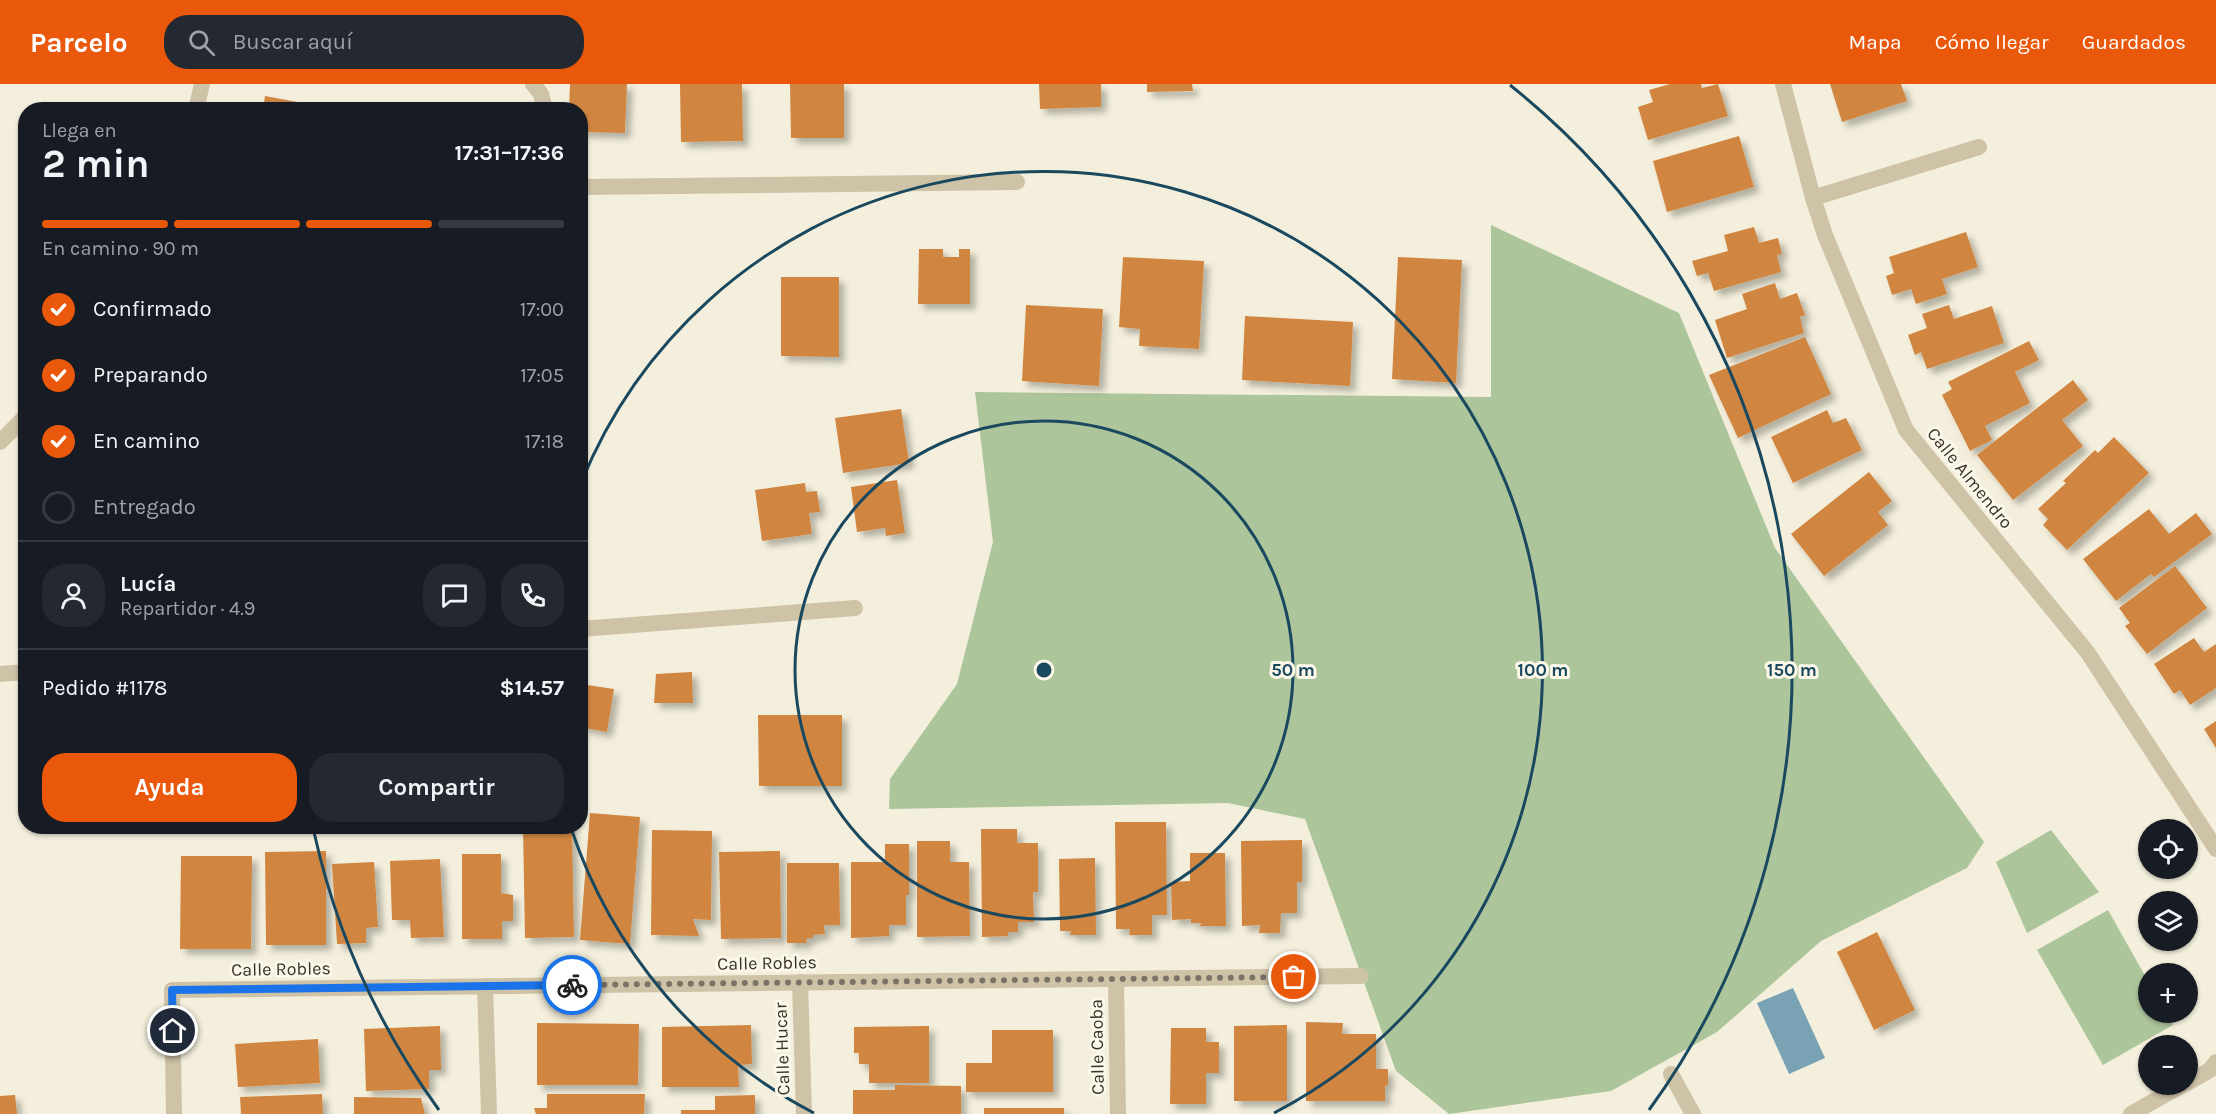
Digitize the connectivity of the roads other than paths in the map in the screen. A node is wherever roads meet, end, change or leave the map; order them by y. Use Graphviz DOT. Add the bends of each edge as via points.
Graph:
graph roads {
  1 [pos="202,84"];
  2 [pos="533,84"];
  3 [pos="1783,84"];
  4 [pos="198,102"];
  5 [pos="542,102"];
  6 [pos="1979,147"];
  7 [pos="1017,182"];
  8 [pos="588,187"];
  9 [pos="1813,198"];
  10 [pos="18,424"];
  11 [pos="0,442"];
  12 [pos="855,608"];
  13 [pos="588,628"];
  14 [pos="18,673"];
  15 [pos="0,674"];
  16 [pos="2216,849"];
  17 [pos="1361,976"];
  18 [pos="1116,979"];
  19 [pos="800,982"];
  20 [pos="485,986"];
  21 [pos="2216,1062"];
  22 [pos="1671,1074"];
  23 [pos="2198,1077"];
  24 [pos="2166,1095"];
  25 [pos="174,1114"];
  26 [pos="489,1114"];
  27 [pos="804,1114"];
  28 [pos="1118,1114"];
  29 [pos="1693,1114"];
  30 [pos="2132,1114"];
  1 -- 4 [label="street"];
  2 -- 5 [label="street"];
  3 -- 9 [label="street, Calle Almendro"];
  6 -- 9 [label="street"];
  7 -- 8 [label="street"];
  9 -- 16 [label="street, Calle Almendro" via="1906,430 2088,653"];
  10 -- 11 [label="street"];
  12 -- 13 [label="street"];
  14 -- 15 [label="street"];
  17 -- 18 [label="street, Calle Robles"];
  18 -- 19 [label="street, Calle Robles"];
  18 -- 28 [label="street, Calle Caoba"];
  19 -- 20 [label="street, Calle Robles"];
  19 -- 27 [label="street, Calle Hucar"];
  20 -- 25 [label="street, Calle Robles" via="172,990"];
  20 -- 26 [label="street"];
  21 -- 23 [label="street"];
  22 -- 29 [label="street"];
  24 -- 30 [label="street"];
}
